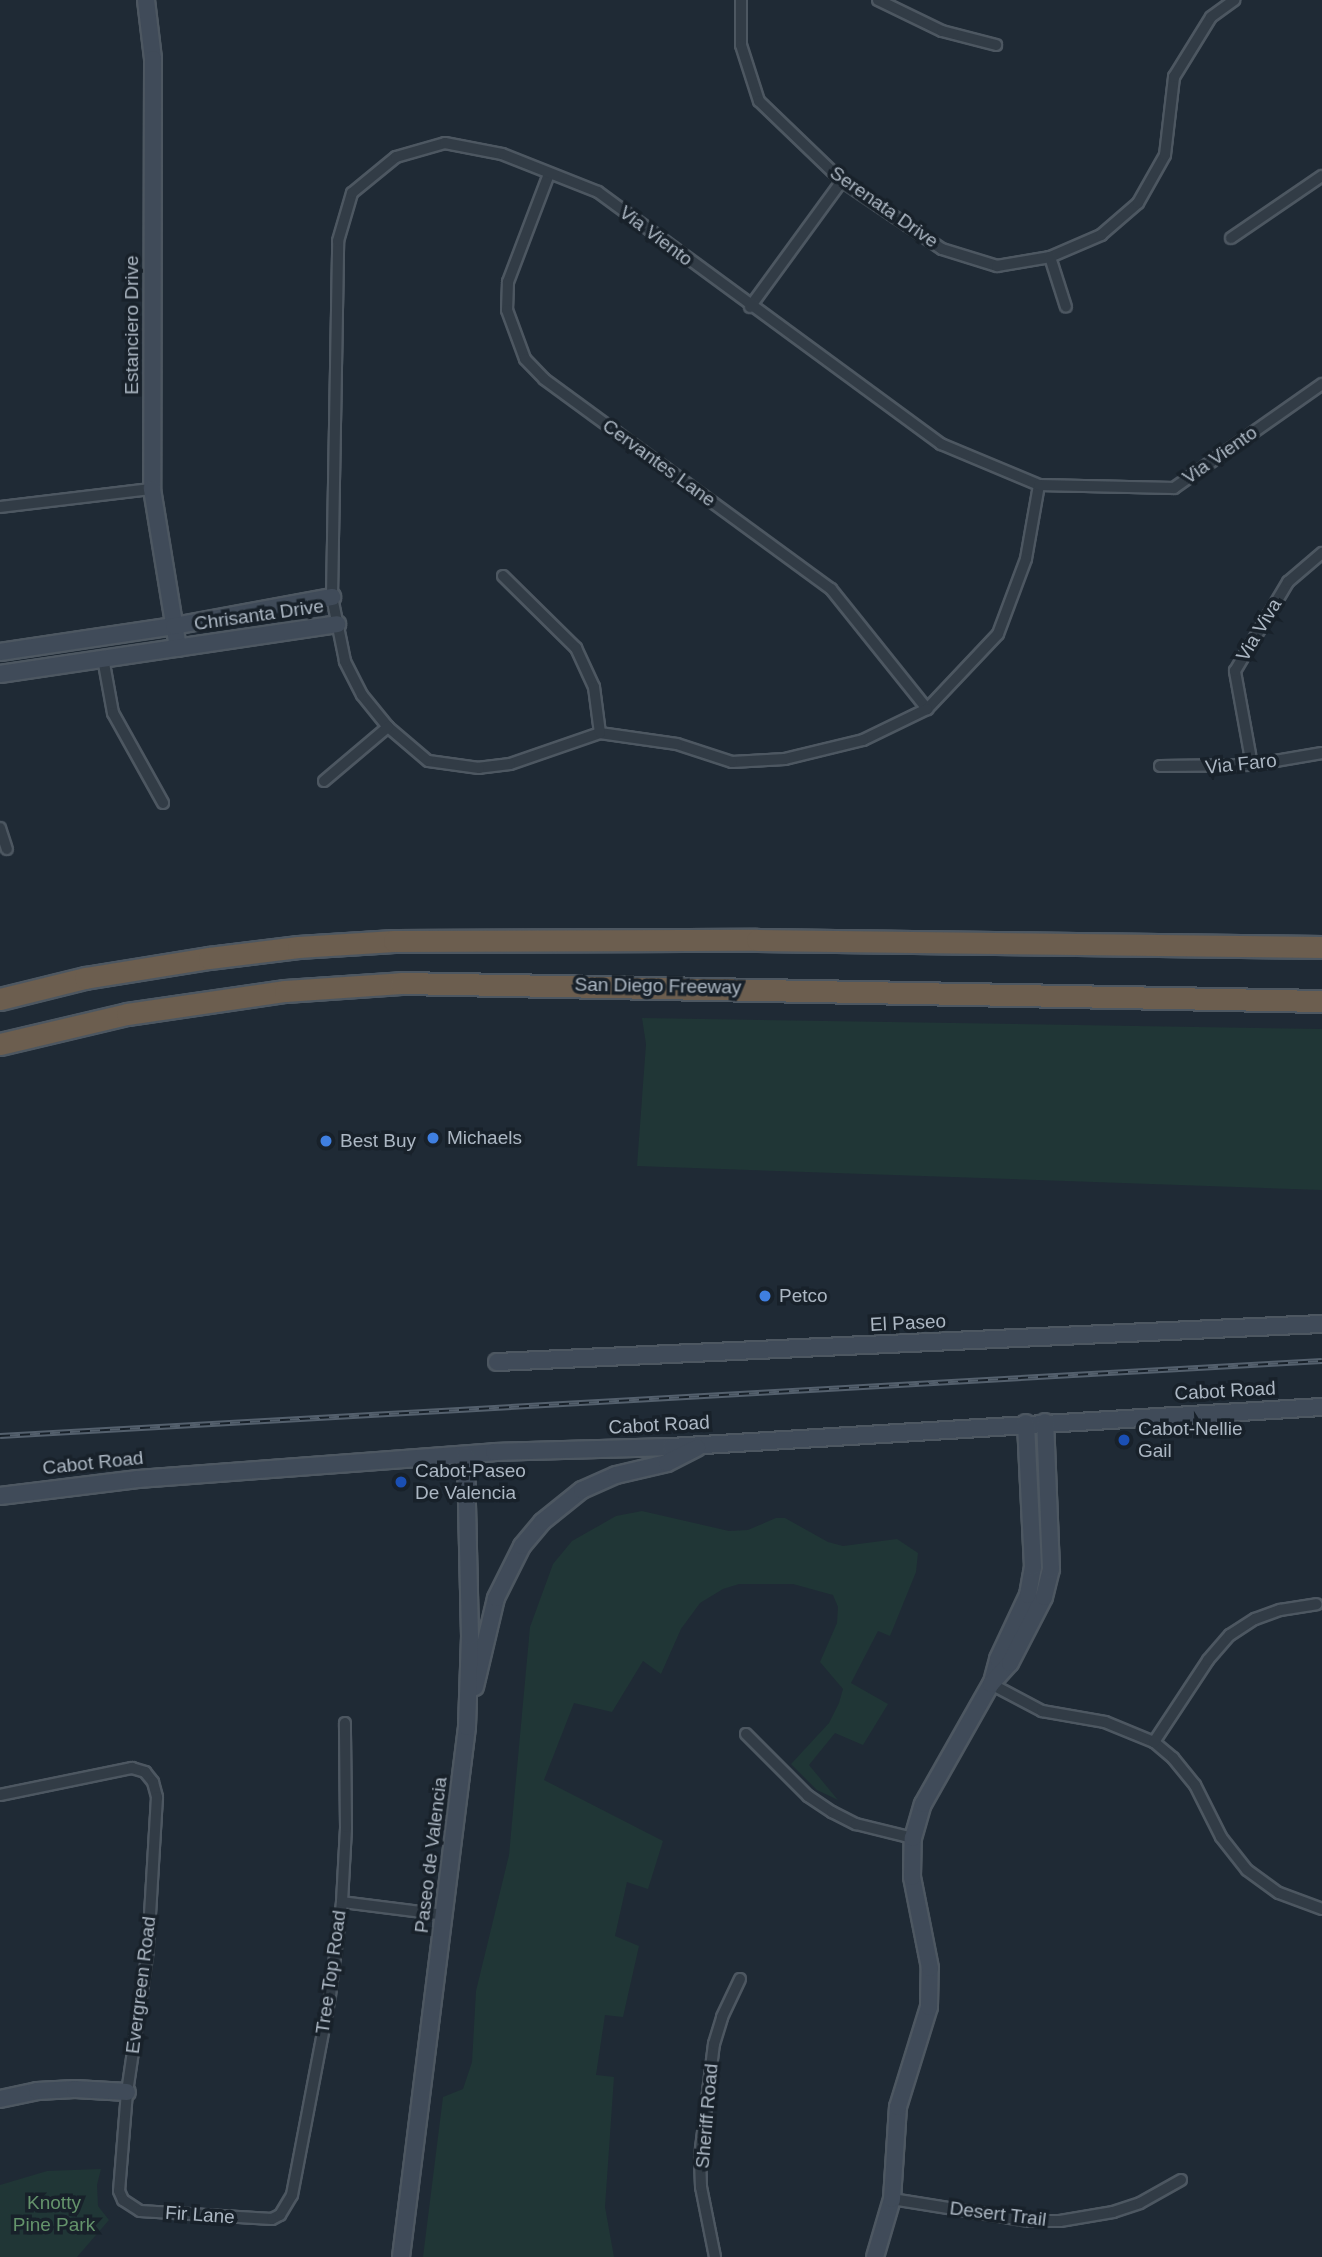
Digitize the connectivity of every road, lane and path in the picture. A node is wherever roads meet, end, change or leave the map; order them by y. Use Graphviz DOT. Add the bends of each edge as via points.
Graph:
graph roads {
  1 [pos="146,0"];
  2 [pos="741,0"];
  3 [pos="878,0"];
  4 [pos="1234,0"];
  5 [pos="996,45"];
  6 [pos="549,174"];
  7 [pos="1322,176"];
  8 [pos="842,181"];
  9 [pos="1231,238"];
  10 [pos="1050,257"];
  11 [pos="750,307"];
  12 [pos="1066,307"];
  13 [pos="1322,384"];
  14 [pos="1039,485"];
  15 [pos="152,489"];
  16 [pos="0,507"];
  17 [pos="1322,553"];
  18 [pos="503,576"];
  19 [pos="332,597"];
  20 [pos="337,624"];
  21 [pos="174,626"];
  22 [pos="178,648"];
  23 [pos="0,652"];
  24 [pos="103,658"];
  25 [pos="0,674"];
  26 [pos="928,709"];
  27 [pos="388,727"];
  28 [pos="600,733"];
  29 [pos="1322,752"];
  30 [pos="1252,765"];
  31 [pos="1160,766"];
  32 [pos="324,781"];
  33 [pos="163,803"];
  34 [pos="0,828"];
  35 [pos="7,849"];
  36 [pos="1322,947"];
  37 [pos="0,999"];
  38 [pos="1322,1001"];
  39 [pos="0,1044"];
  40 [pos="1322,1324"];
  41 [pos="497,1362"];
  42 [pos="1322,1407"];
  43 [pos="1045,1422"];
  44 [pos="1026,1423"];
  45 [pos="704,1445"];
  46 [pos="466,1455"];
  47 [pos="0,1496"];
  48 [pos="1317,1604"];
  49 [pos="991,1684"];
  50 [pos="345,1723"];
  51 [pos="467,1727"];
  52 [pos="746,1734"];
  53 [pos="1154,1742"];
  54 [pos="0,1795"];
  55 [pos="913,1838"];
  56 [pos="342,1902"];
  57 [pos="1322,1909"];
  58 [pos="445,1915"];
  59 [pos="740,1979"];
  60 [pos="127,2092"];
  61 [pos="0,2099"];
  62 [pos="1181,2180"];
  63 [pos="892,2199"];
  64 [pos="123,2200"];
  65 [pos="280,2215"];
  66 [pos="401,2257"];
  67 [pos="715,2257"];
  68 [pos="875,2257"];
  1 -- 15 [label="street, Estanciero Drive" via="153,60"];
  2 -- 8 [label="street, Serenata Drive" via="741,45 759,101"];
  3 -- 5 [label="street" via="942,31"];
  4 -- 10 [label="street, Serenata Drive" via="1211,17 1174,77 1165,155 1138,203 1101,235"];
  6 -- 11 [label="street, Via Viento" via="598,192"];
  6 -- 19 [label="street, Via Viento" via="502,153 445,143 396,157 352,193 338,241"];
  6 -- 26 [label="street, Cervantes Lane" via="508,282 507,310 525,359 544,379 831,589"];
  7 -- 9 [label="street"];
  8 -- 10 [label="street, Serenata Drive" via="942,248 998,265"];
  8 -- 11 [label="street"];
  10 -- 12 [label="street"];
  11 -- 14 [label="street, Via Viento" via="941,444"];
  13 -- 14 [label="street, Via Viento" via="1174,488"];
  14 -- 26 [label="street, Chrisanta Drive" via="1026,559 999,634"];
  15 -- 16 [label="street"];
  15 -- 21 [label="street, Estanciero Drive"];
  17 -- 30 [label="street, Via Viva" via="1288,582 1235,670"];
  18 -- 28 [label="street" via="576,648 594,687"];
  19 -- 20 [label="street, Via Viento"];
  19 -- 21 [label="street, Chrisanta Drive"];
  20 -- 22 [label="street, Chrisanta Drive"];
  20 -- 27 [label="street, Chrisanta Drive" via="345,661 356,684"];
  21 -- 22 [label="street, Estanciero Drive"];
  21 -- 23 [label="street, Chrisanta Drive"];
  22 -- 24 [label="street, Chrisanta Drive"];
  24 -- 25 [label="street, Chrisanta Drive"];
  24 -- 33 [label="street" via="113,713"];
  26 -- 28 [label="street, Chrisanta Drive" via="863,740 785,760 732,762 677,744"];
  27 -- 28 [label="street, Chrisanta Drive" via="428,761 479,768 510,764"];
  27 -- 32 [label="street"];
  29 -- 30 [label="street, Via Faro"];
  30 -- 31 [label="street, Via Faro"];
  34 -- 35 [label="street"];
  36 -- 37 [label="highway" via="394,941 209,958 85,978"];
  38 -- 39 [label="highway, San Diego Freeway" via="401,983 285,991 127,1014"];
  40 -- 41 [label="street, El Paseo"];
  42 -- 43 [label="street, Cabot Road"];
  43 -- 44 [label="street, Cabot Road"];
  43 -- 49 [label="street" via="1051,1569 1032,1625 1010,1663"];
  44 -- 45 [label="street, Cabot Road"];
  44 -- 49 [label="street" via="1033,1567 1028,1595 998,1658"];
  45 -- 46 [label="street, Cabot Road"];
  45 -- 51 [label="street" via="667,1463 616,1475 582,1490 542,1522 522,1546 496,1598"];
  46 -- 47 [label="street, Cabot Road" via="138,1479"];
  46 -- 51 [label="street, Paseo de Valencia"];
  48 -- 53 [label="street" via="1280,1610 1230,1635"];
  49 -- 53 [label="street" via="1042,1711 1105,1722"];
  49 -- 55 [label="street" via="923,1804"];
  50 -- 56 [label="street, Tree Top Road"];
  51 -- 58 [label="street, Paseo de Valencia"];
  52 -- 55 [label="street" via="807,1796 832,1812 856,1824"];
  53 -- 57 [label="street" via="1195,1785 1221,1837 1247,1870 1279,1893"];
  54 -- 60 [label="street, Evergreen Road" via="120,1769 145,1772 157,1797 148,1950"];
  55 -- 63 [label="street" via="912,1877 930,1968 929,2007 898,2107"];
  56 -- 58 [label="street"];
  56 -- 65 [label="street, Tree Top Road" via="330,1995 292,2195"];
  58 -- 66 [label="street, Paseo de Valencia"];
  59 -- 67 [label="street, Sheriff Road" via="714,2044 700,2156 701,2187"];
  60 -- 61 [label="street" via="37,2091"];
  60 -- 64 [label="street, Evergreen Road" via="118,2179"];
  62 -- 63 [label="street, Desert Trail" via="1114,2212 1060,2221 1029,2221"];
  63 -- 68 [label="street"];
  64 -- 65 [label="street, Fir Lane" via="140,2211 261,2220"];
}
